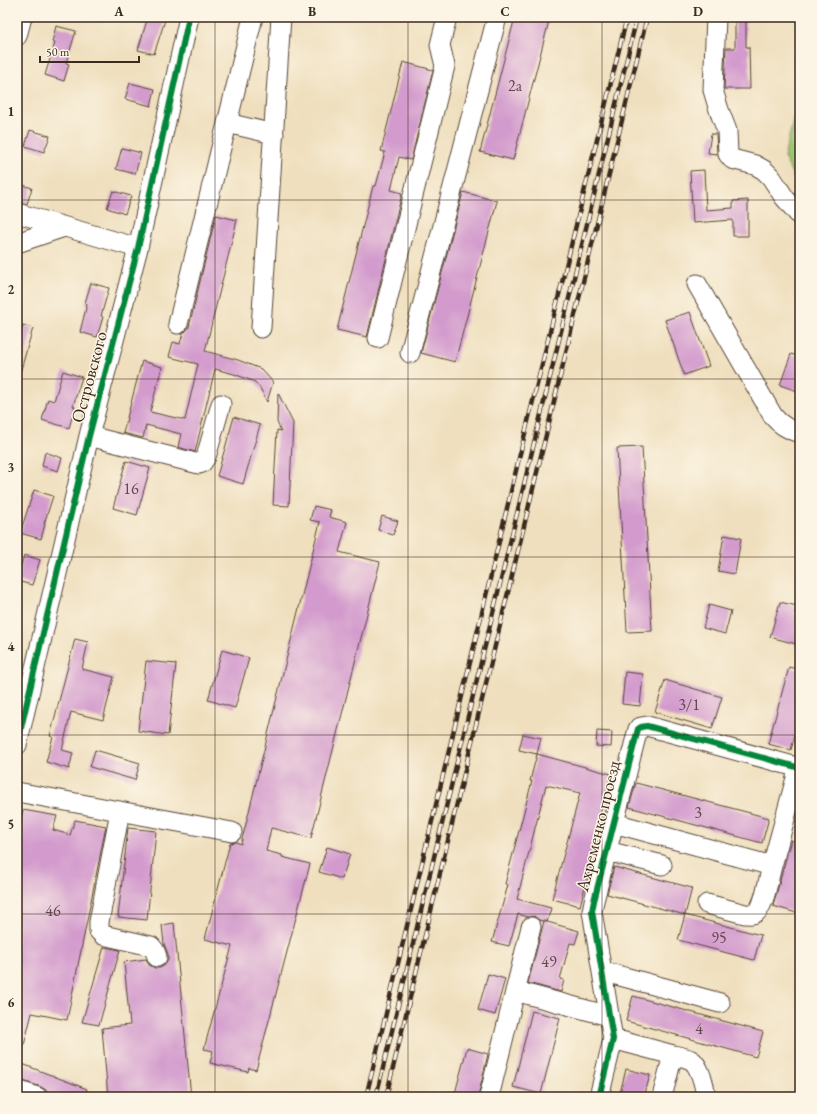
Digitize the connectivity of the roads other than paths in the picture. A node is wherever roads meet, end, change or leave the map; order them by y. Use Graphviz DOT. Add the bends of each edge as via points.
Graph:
graph roads {
  1 [pos="22,17"];
  2 [pos="189,17"];
  3 [pos="253,17"];
  4 [pos="281,17"];
  5 [pos="447,17"];
  6 [pos="497,17"];
  7 [pos="716,17"];
  8 [pos="17,36"];
  9 [pos="227,122"];
  10 [pos="274,134"];
  11 [pos="17,213"];
  12 [pos="800,216"];
  13 [pos="64,227"];
  14 [pos="17,243"];
  15 [pos="138,248"];
  16 [pos="697,284"];
  17 [pos="178,324"];
  18 [pos="261,328"];
  19 [pos="378,338"];
  20 [pos="410,353"];
  21 [pos="221,404"];
  22 [pos="800,433"];
  23 [pos="89,436"];
  24 [pos="17,745"];
  25 [pos="799,767"];
  26 [pos="17,792"];
  27 [pos="120,811"];
  28 [pos="614,823"];
  29 [pos="232,832"];
  30 [pos="607,851"];
  31 [pos="662,864"];
  32 [pos="772,866"];
  33 [pos="707,904"];
  34 [pos="531,927"];
  35 [pos="157,957"];
  36 [pos="602,971"];
  37 [pos="515,991"];
  38 [pos="720,1003"];
  39 [pos="609,1016"];
  40 [pos="613,1039"];
  41 [pos="673,1055"];
  42 [pos="17,1090"];
  43 [pos="37,1097"];
  44 [pos="489,1097"];
  45 [pos="599,1097"];
  46 [pos="662,1097"];
  47 [pos="705,1097"];
  1 -- 8 [label="street"];
  2 -- 15 [label="street, Островского"];
  3 -- 9 [label="street"];
  4 -- 10 [label="street"];
  5 -- 19 [label="street" via="440,44 445,66"];
  6 -- 20 [label="street"];
  7 -- 12 [label="street" via="713,90 727,131 729,157 764,170"];
  9 -- 10 [label="street"];
  9 -- 17 [label="street"];
  10 -- 18 [label="street"];
  11 -- 13 [label="street"];
  13 -- 14 [label="street"];
  13 -- 15 [label="street"];
  15 -- 23 [label="street, Островского"];
  16 -- 22 [label="street" via="773,416 786,428"];
  21 -- 23 [label="street" via="206,457 199,464"];
  23 -- 24 [label="street, Островского"];
  25 -- 28 [label="street, Ахременко проезд" via="648,726 641,727 637,732"];
  25 -- 32 [label="street"];
  26 -- 27 [label="street"];
  27 -- 29 [label="street"];
  27 -- 35 [label="street" via="99,931 103,935 152,946"];
  28 -- 30 [label="street, Ахременко проезд"];
  28 -- 32 [label="street"];
  30 -- 31 [label="street"];
  30 -- 36 [label="street, Ахременко проезд" via="592,910"];
  32 -- 33 [label="street" via="762,904 756,913 745,914"];
  34 -- 37 [label="street"];
  36 -- 38 [label="street"];
  36 -- 39 [label="street, Ахременко проезд"];
  37 -- 39 [label="street"];
  37 -- 44 [label="street"];
  39 -- 40 [label="street, Ахременко проезд"];
  40 -- 41 [label="street"];
  40 -- 45 [label="street, Ахременко проезд"];
  41 -- 46 [label="street"];
  41 -- 47 [label="street" via="696,1064 705,1087"];
  42 -- 43 [label="street"];
}
